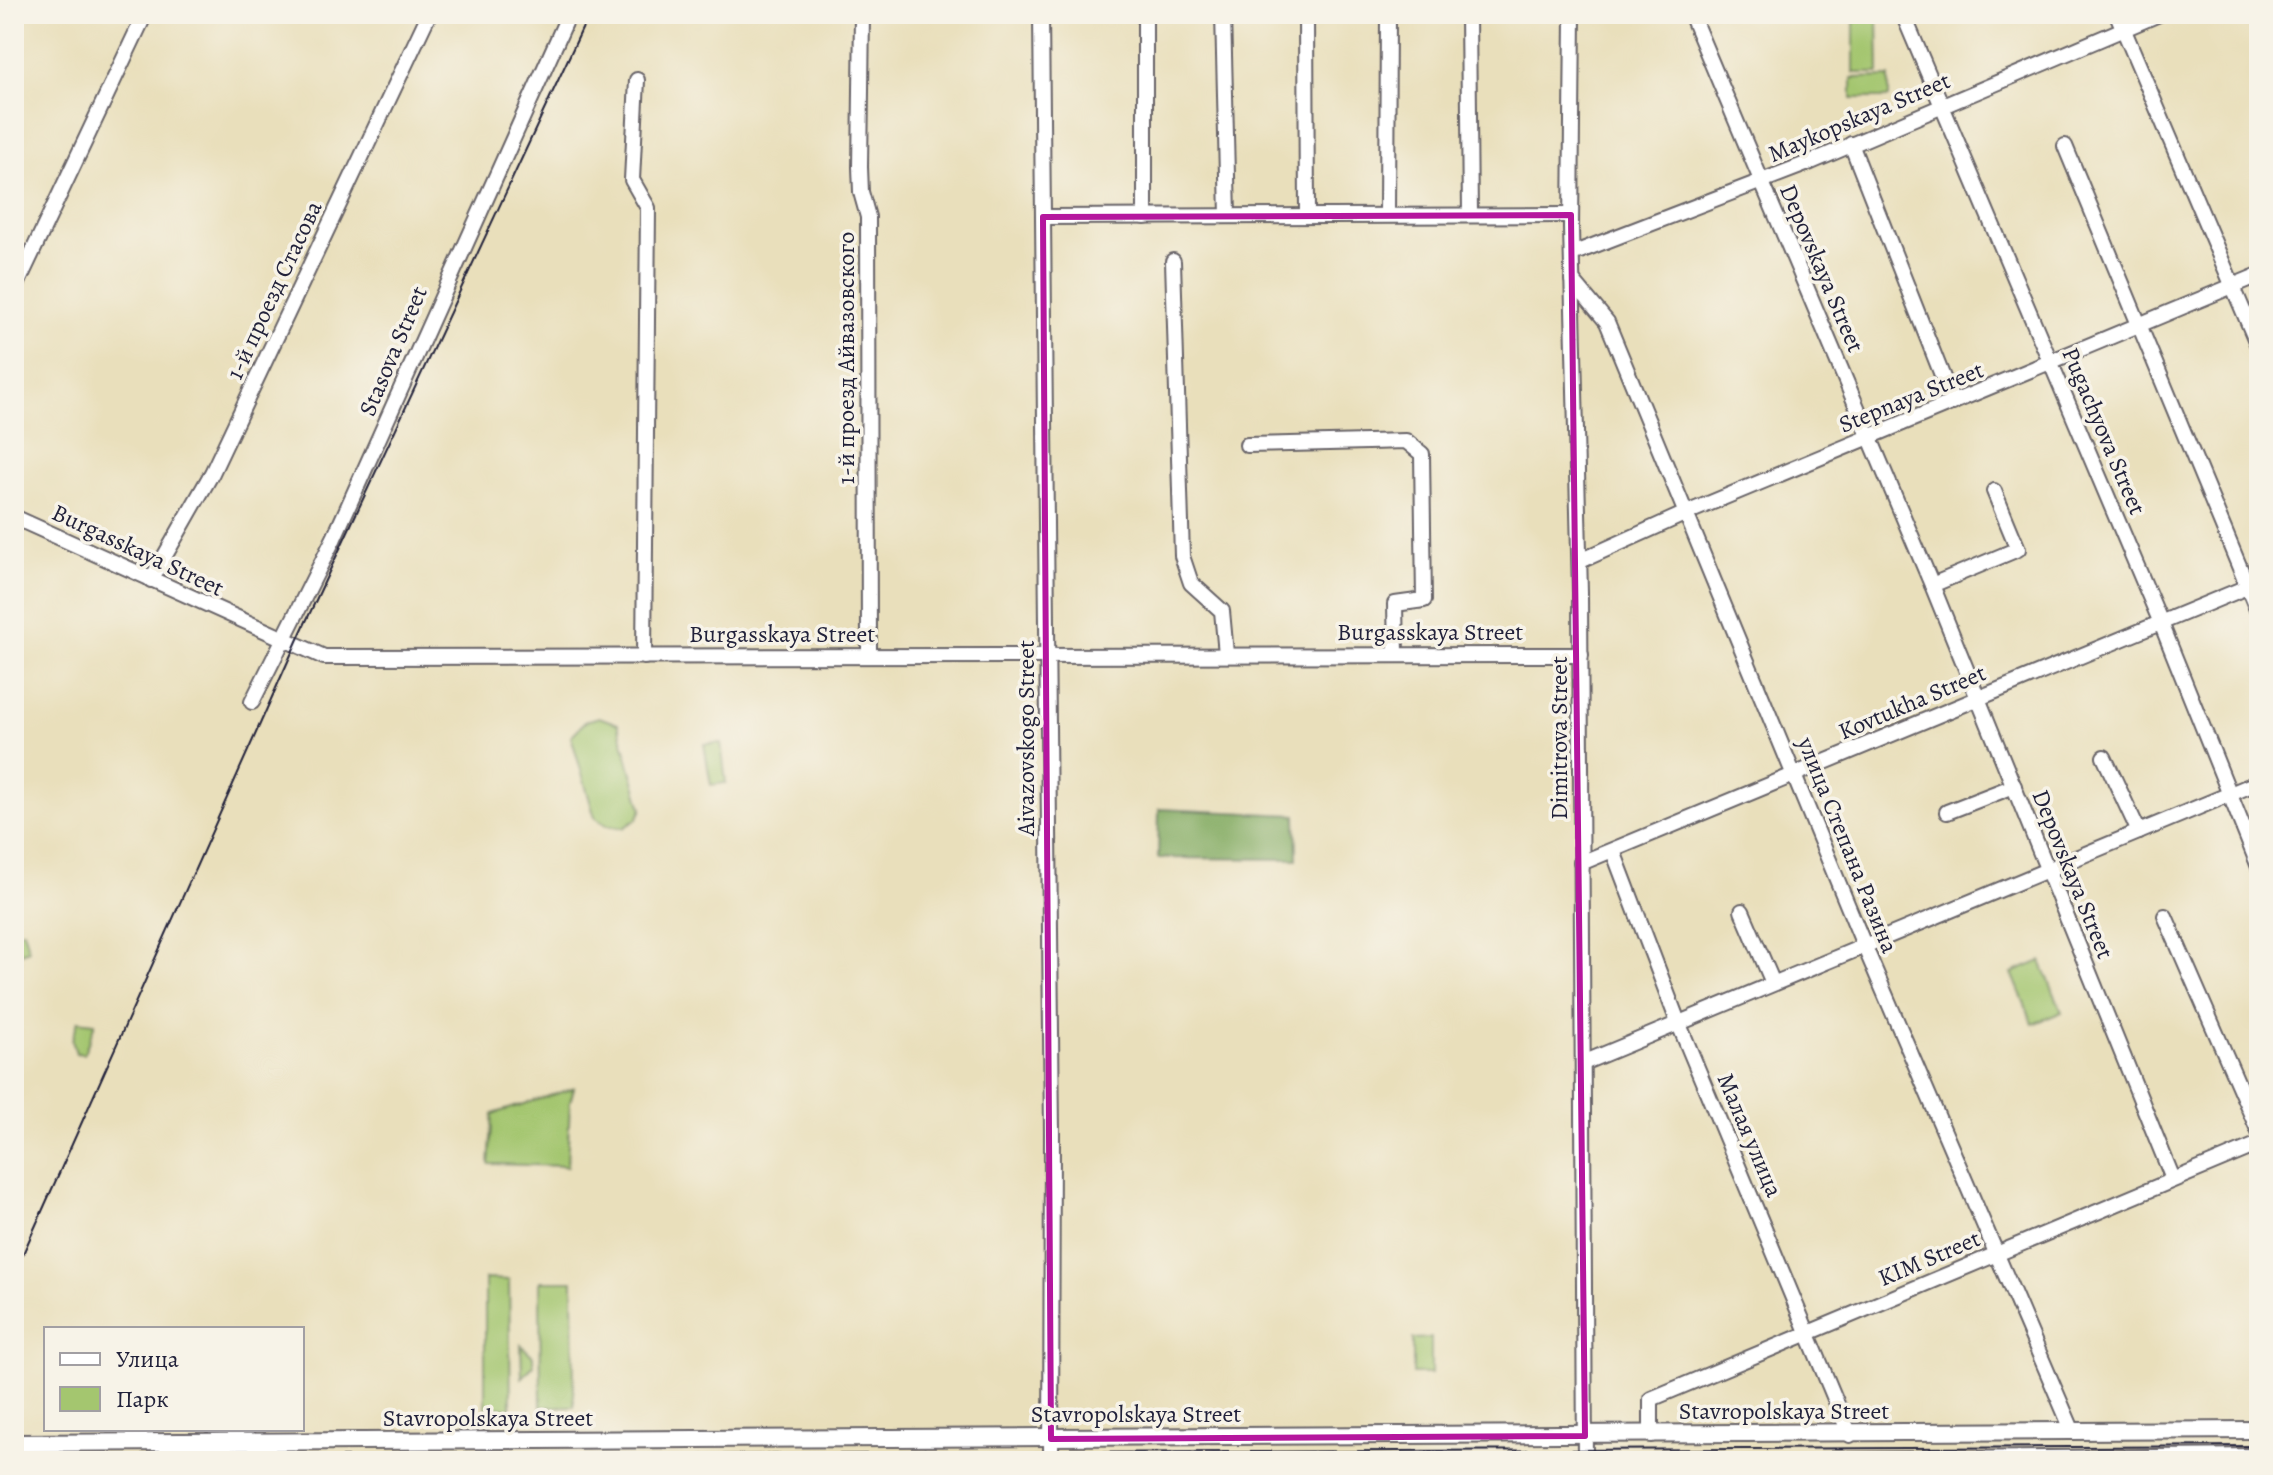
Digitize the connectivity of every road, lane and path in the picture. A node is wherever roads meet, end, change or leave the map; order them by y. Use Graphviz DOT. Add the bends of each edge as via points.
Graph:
graph roads {
  1 [pos="145,14"];
  2 [pos="429,14"];
  3 [pos="569,14"];
  4 [pos="862,14"];
  5 [pos="1041,14"];
  6 [pos="1145,14"];
  7 [pos="1223,14"];
  8 [pos="1306,14"];
  9 [pos="1388,14"];
  10 [pos="1468,14"];
  11 [pos="1691,14"];
  12 [pos="2117,14"];
  13 [pos="2159,14"];
  14 [pos="1576,15"];
  15 [pos="1905,15"];
  16 [pos="2123,29"];
  17 [pos="637,80"];
  18 [pos="1943,106"];
  19 [pos="1851,144"];
  20 [pos="2065,146"];
  21 [pos="1761,182"];
  22 [pos="1387,215"];
  23 [pos="1470,215"];
  24 [pos="1571,215"];
  25 [pos="1228,216"];
  26 [pos="1307,216"];
  27 [pos="1043,217"];
  28 [pos="1145,217"];
  29 [pos="1572,254"];
  30 [pos="1173,261"];
  31 [pos="2259,275"];
  32 [pos="1572,280"];
  33 [pos="2233,285"];
  34 [pos="14,291"];
  35 [pos="2137,326"];
  36 [pos="2259,348"];
  37 [pos="2052,363"];
  38 [pos="1953,403"];
  39 [pos="1871,436"];
  40 [pos="1247,445"];
  41 [pos="1994,491"];
  42 [pos="1684,514"];
  43 [pos="14,517"];
  44 [pos="1580,561"];
  45 [pos="151,580"];
  46 [pos="2253,584"];
  47 [pos="1932,585"];
  48 [pos="2259,614"];
  49 [pos="2161,623"];
  50 [pos="282,639"];
  51 [pos="1396,653"];
  52 [pos="1226,654"];
  53 [pos="869,655"];
  54 [pos="1048,655"];
  55 [pos="1581,655"];
  56 [pos="644,657"];
  57 [pos="1978,698"];
  58 [pos="252,702"];
  59 [pos="2104,757"];
  60 [pos="1797,775"];
  61 [pos="2259,782"];
  62 [pos="2014,786"];
  63 [pos="2231,794"];
  64 [pos="1947,812"];
  65 [pos="2139,832"];
  66 [pos="1613,851"];
  67 [pos="1581,863"];
  68 [pos="2259,867"];
  69 [pos="2046,871"];
  70 [pos="1742,911"];
  71 [pos="2165,916"];
  72 [pos="1864,945"];
  73 [pos="1773,983"];
  74 [pos="1678,1022"];
  75 [pos="1583,1063"];
  76 [pos="2259,1132"];
  77 [pos="2259,1144"];
  78 [pos="2173,1179"];
  79 [pos="1995,1253"];
  80 [pos="1809,1332"];
  81 [pos="2259,1430"];
  82 [pos="2073,1432"];
  83 [pos="1651,1435"];
  84 [pos="1850,1435"];
  85 [pos="1585,1436"];
  86 [pos="1051,1439"];
  87 [pos="14,1443"];
  88 [pos="2259,1457"];
  89 [pos="2162,1460"];
  90 [pos="1051,1461"];
  91 [pos="1585,1461"];
  92 [pos="1837,1461"];
  1 -- 34 [label="street"];
  2 -- 45 [label="street, 1-й проезд Стасова" via="212,473"];
  3 -- 50 [label="street, Stasova Street" via="338,530"];
  4 -- 53 [label="street, 1-й проезд Айвазовского"];
  5 -- 27 [label="street, Aivazovskogo Street"];
  6 -- 28 [label="street"];
  7 -- 25 [label="street"];
  8 -- 26 [label="street"];
  9 -- 22 [label="street"];
  10 -- 23 [label="street"];
  11 -- 21 [label="street, Depovskaya Street"];
  12 -- 16 [label="street"];
  13 -- 16 [label="street, Maykopskaya Street"];
  14 -- 24 [label="street, Dimitrova Street"];
  15 -- 18 [label="street, Pugachyova Street"];
  16 -- 18 [label="street, Maykopskaya Street"];
  16 -- 33 [label="street"];
  17 -- 56 [label="street" via="632,180 648,208"];
  18 -- 19 [label="street, Maykopskaya Street"];
  18 -- 37 [label="street, Pugachyova Street"];
  19 -- 21 [label="street, Maykopskaya Street"];
  19 -- 38 [label="street"];
  20 -- 35 [label="street"];
  21 -- 29 [label="street, Maykopskaya Street"];
  21 -- 39 [label="street, Depovskaya Street"];
  22 -- 23 [label="street"];
  22 -- 26 [label="street"];
  23 -- 24 [label="street"];
  24 -- 29 [label="street, Dimitrova Street"];
  25 -- 26 [label="street"];
  25 -- 28 [label="street"];
  27 -- 28 [label="street"];
  27 -- 54 [label="street, Aivazovskogo Street"];
  29 -- 32 [label="street, Dimitrova Street"];
  30 -- 52 [label="street" via="1182,556 1191,583 1222,611"];
  31 -- 33 [label="street, Stepnaya Street"];
  32 -- 42 [label="street, улица Степана Разина" via="1607,322"];
  32 -- 44 [label="street, Dimitrova Street"];
  33 -- 35 [label="street, Stepnaya Street"];
  33 -- 36 [label="street"];
  35 -- 37 [label="street, Stepnaya Street"];
  35 -- 46 [label="street"];
  37 -- 38 [label="street, Stepnaya Street"];
  37 -- 49 [label="street, Pugachyova Street"];
  38 -- 39 [label="street, Stepnaya Street"];
  39 -- 42 [label="street, Stepnaya Street"];
  39 -- 47 [label="street, Depovskaya Street"];
  40 -- 51 [label="street" via="1406,441 1422,454 1424,600 1395,604"];
  41 -- 47 [label="street" via="2018,549"];
  42 -- 44 [label="street, Stepnaya Street"];
  42 -- 60 [label="street, улица Степана Разина"];
  43 -- 45 [label="street, Burgasskaya Street"];
  44 -- 55 [label="street, Dimitrova Street"];
  45 -- 50 [label="street, Burgasskaya Street"];
  46 -- 48 [label="street"];
  46 -- 49 [label="street, Kovtukha Street"];
  47 -- 57 [label="street, Depovskaya Street"];
  49 -- 57 [label="street, Kovtukha Street"];
  49 -- 63 [label="street, Pugachyova Street"];
  50 -- 56 [label="street, Burgasskaya Street" via="324,657"];
  50 -- 58 [label="street, Stasova Street"];
  51 -- 52 [label="street, Burgasskaya Street"];
  51 -- 55 [label="street, Burgasskaya Street"];
  52 -- 54 [label="street, Burgasskaya Street"];
  53 -- 54 [label="street, Burgasskaya Street"];
  53 -- 56 [label="street, Burgasskaya Street"];
  54 -- 86 [label="street, Aivazovskogo Street"];
  55 -- 67 [label="street, Dimitrova Street"];
  57 -- 60 [label="street, Kovtukha Street"];
  57 -- 62 [label="street, Depovskaya Street"];
  59 -- 65 [label="street"];
  60 -- 66 [label="street, Kovtukha Street"];
  60 -- 72 [label="street, улица Степана Разина"];
  61 -- 63 [label="street"];
  62 -- 64 [label="street"];
  62 -- 69 [label="street, Depovskaya Street"];
  63 -- 65 [label="street"];
  63 -- 68 [label="street, Pugachyova Street"];
  65 -- 69 [label="street"];
  66 -- 67 [label="street, Kovtukha Street"];
  66 -- 74 [label="street, Малая улица"];
  67 -- 75 [label="street, Dimitrova Street"];
  69 -- 72 [label="street"];
  69 -- 78 [label="street, Depovskaya Street"];
  70 -- 73 [label="street"];
  71 -- 76 [label="street"];
  72 -- 73 [label="street"];
  72 -- 79 [label="street, улица Степана Разина"];
  73 -- 74 [label="street"];
  74 -- 75 [label="street"];
  74 -- 80 [label="street, Малая улица"];
  75 -- 85 [label="street, Dimitrova Street"];
  77 -- 78 [label="street, KIM Street"];
  78 -- 79 [label="street, KIM Street"];
  79 -- 80 [label="street, KIM Street"];
  79 -- 82 [label="street, улица Степана Разина"];
  80 -- 83 [label="street, KIM Street" via="1651,1399"];
  80 -- 84 [label="street, Малая улица"];
  81 -- 82 [label="main road, Stavropolskaya Street"];
  82 -- 84 [label="main road, Stavropolskaya Street"];
  83 -- 84 [label="main road, Stavropolskaya Street"];
  83 -- 85 [label="main road, Stavropolskaya Street"];
  85 -- 86 [label="main road, Stavropolskaya Street"];
  85 -- 91 [label="street, Dimitrova Street"];
  86 -- 87 [label="main road, Stavropolskaya Street"];
  86 -- 90 [label="street, Aivazovskogo Street"];
  88 -- 89 [label="main road, Stavropolskaya Street"];
  89 -- 92 [label="main road, Stavropolskaya Street"];
}
